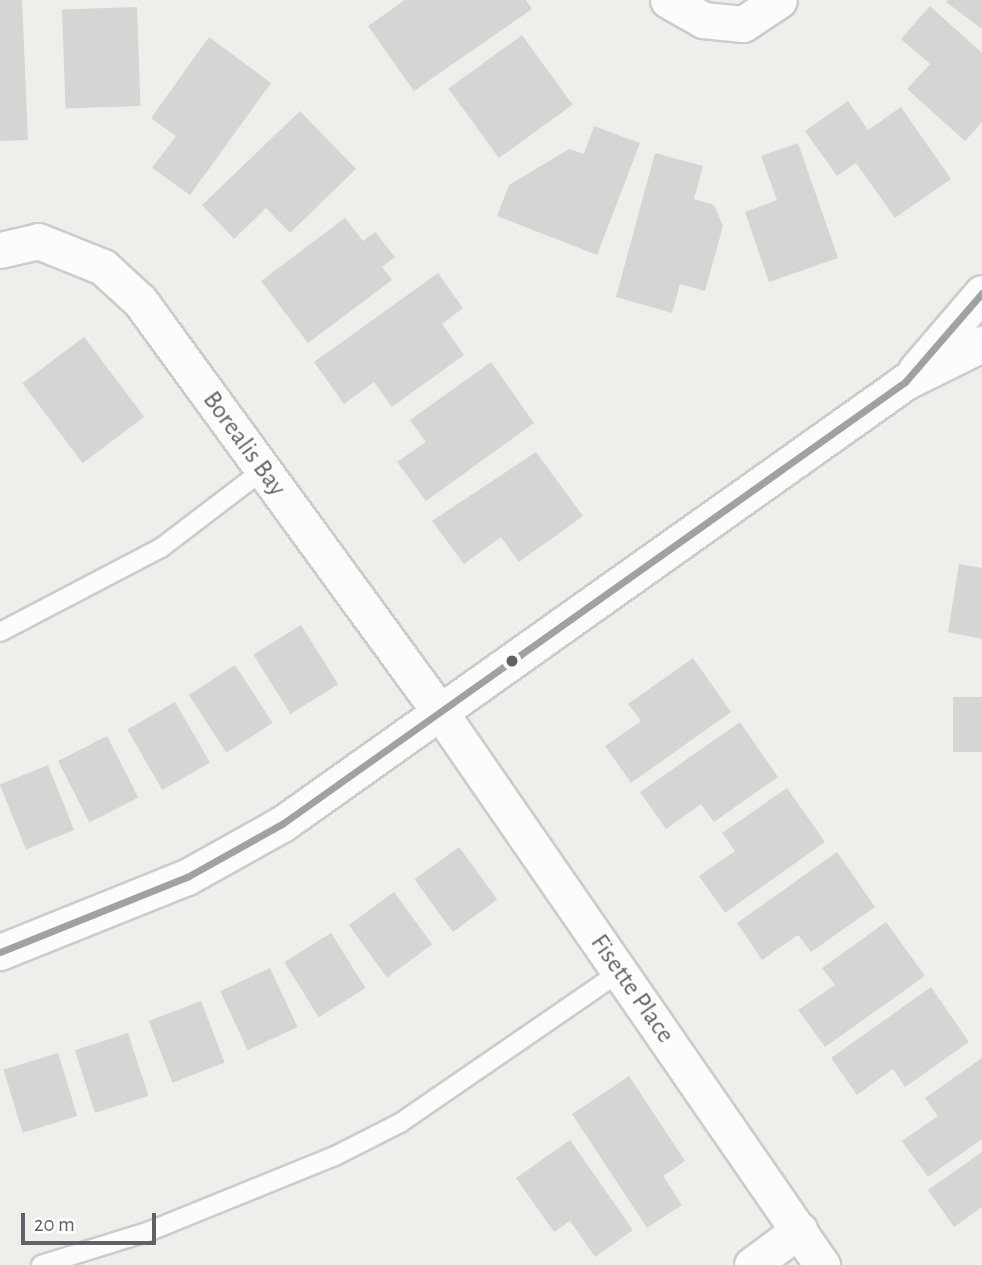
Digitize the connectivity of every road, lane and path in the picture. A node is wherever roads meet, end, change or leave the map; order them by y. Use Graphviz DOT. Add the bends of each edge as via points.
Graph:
graph roads {
  1 [pos="667,0"];
  2 [pos="779,0"];
  3 [pos="0,250"];
  4 [pos="982,293"];
  5 [pos="982,344"];
  6 [pos="905,383"];
  7 [pos="263,470"];
  8 [pos="0,632"];
  9 [pos="442,715"];
  10 [pos="0,952"];
  11 [pos="620,972"];
  12 [pos="799,1230"];
  13 [pos="41,1265"];
  14 [pos="752,1265"];
  15 [pos="822,1265"];
  1 -- 2 [label="street" via="703,20 743,24"];
  3 -- 7 [label="street, Borealis Bay" via="38,241 103,267 140,301"];
  4 -- 6 [label="street"];
  5 -- 6 [label="street"];
  6 -- 9 [label="street"];
  7 -- 8 [label="lane" via="161,548"];
  7 -- 9 [label="street, Borealis Bay"];
  9 -- 10 [label="street" via="282,824 187,877"];
  9 -- 11 [label="street, Fisette Place"];
  11 -- 12 [label="street, Fisette Place"];
  11 -- 13 [label="lane" via="389,1129 150,1231"];
  12 -- 14 [label="street"];
  12 -- 15 [label="street, Fisette Place"];
}
